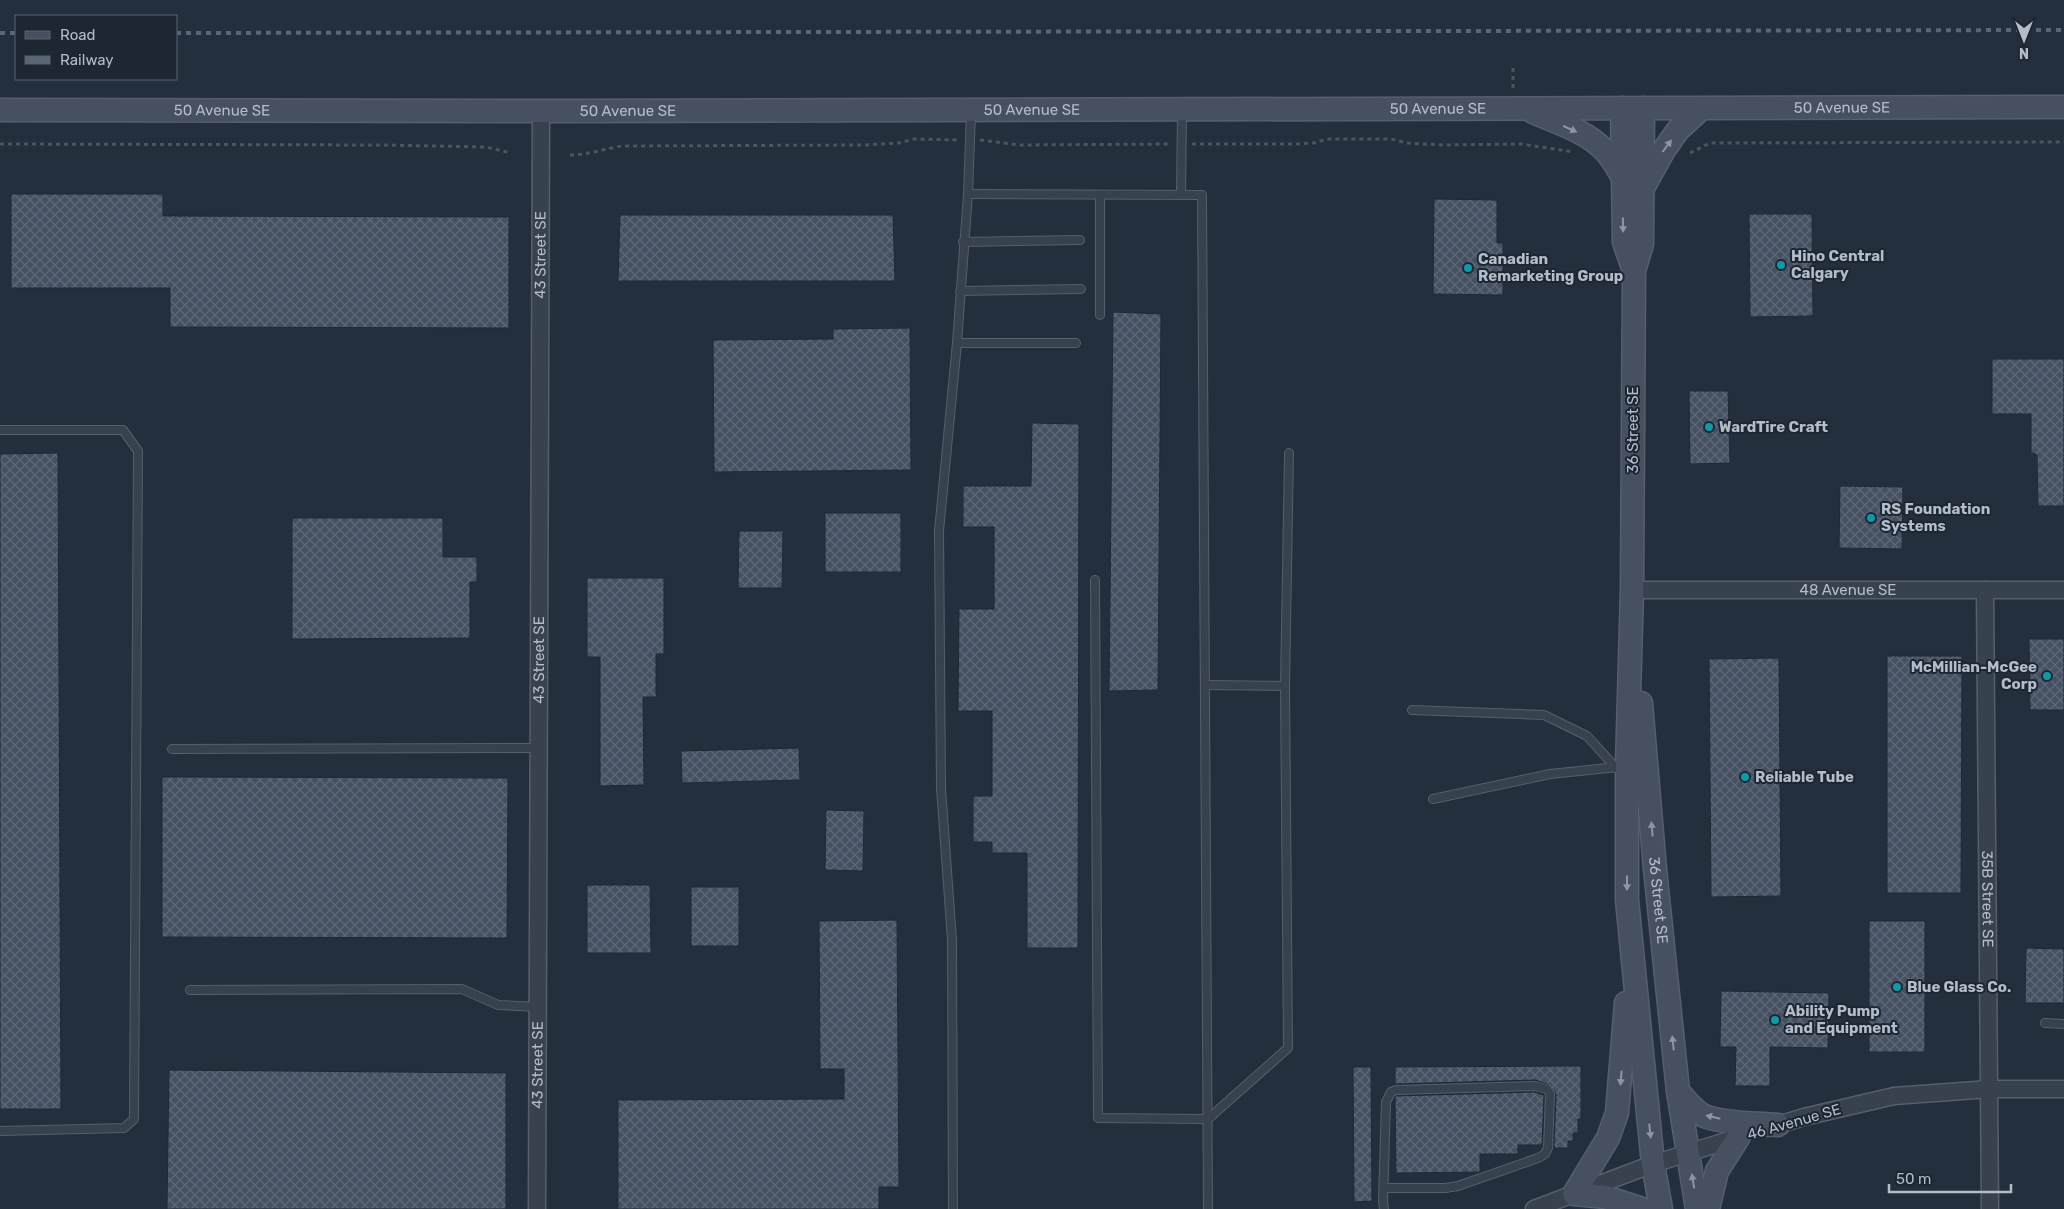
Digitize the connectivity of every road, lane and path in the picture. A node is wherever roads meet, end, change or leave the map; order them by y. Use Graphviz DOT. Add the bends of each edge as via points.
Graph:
graph roads {
  1 [pos="1513,66"];
  2 [pos="1513,88"];
  3 [pos="1633,108"];
  4 [pos="2064,108"];
  5 [pos="1182,109"];
  6 [pos="1526,109"];
  7 [pos="1701,109"];
  8 [pos="0,110"];
  9 [pos="971,110"];
  10 [pos="541,111"];
  11 [pos="970,139"];
  12 [pos="2064,142"];
  13 [pos="0,144"];
  14 [pos="1182,144"];
  15 [pos="1581,153"];
  16 [pos="1690,153"];
  17 [pos="511,154"];
  18 [pos="570,155"];
  19 [pos="1623,177"];
  20 [pos="1642,188"];
  21 [pos="968,194"];
  22 [pos="1100,195"];
  23 [pos="1181,195"];
  24 [pos="1080,240"];
  25 [pos="963,242"];
  26 [pos="1634,271"];
  27 [pos="1081,289"];
  28 [pos="960,291"];
  29 [pos="1100,315"];
  30 [pos="957,343"];
  31 [pos="1076,343"];
  32 [pos="0,430"];
  33 [pos="1289,453"];
  34 [pos="1096,580"];
  35 [pos="1632,590"];
  36 [pos="1985,590"];
  37 [pos="2064,590"];
  38 [pos="1205,685"];
  39 [pos="1285,686"];
  40 [pos="1412,710"];
  41 [pos="539,748"];
  42 [pos="172,749"];
  43 [pos="1622,767"];
  44 [pos="1433,799"];
  45 [pos="1633,960"];
  46 [pos="190,990"];
  47 [pos="538,1007"];
  48 [pos="2045,1024"];
  49 [pos="2064,1024"];
  50 [pos="1990,1089"];
  51 [pos="2064,1089"];
  52 [pos="1678,1091"];
  53 [pos="1208,1118"];
  54 [pos="1778,1125"];
  55 [pos="0,1130"];
  56 [pos="1738,1138"];
  57 [pos="1688,1153"];
  58 [pos="1653,1164"];
  59 [pos="1384,1188"];
  60 [pos="1574,1194"];
  61 [pos="537,1209"];
  62 [pos="953,1209"];
  63 [pos="1208,1209"];
  64 [pos="1384,1209"];
  65 [pos="1534,1209"];
  66 [pos="1642,1209"];
  67 [pos="1661,1209"];
  68 [pos="1697,1209"];
  69 [pos="1708,1209"];
  70 [pos="1990,1209"];
  1 -- 2 [label="path"];
  3 -- 6 [label="street, 50 Avenue SE"];
  3 -- 7 [label="street, 50 Avenue SE"];
  3 -- 19 [label="street, 36 Street SE"];
  3 -- 20 [label="street, 36 Street SE"];
  4 -- 7 [label="street, 50 Avenue SE"];
  5 -- 6 [label="street, 50 Avenue SE"];
  5 -- 9 [label="street, 50 Avenue SE"];
  5 -- 14 [label="lane"];
  6 -- 19 [label="street, one-way" via="1598,143"];
  20 -- 7 [label="street, one-way" via="1678,130"];
  8 -- 10 [label="street, 50 Avenue SE"];
  9 -- 10 [label="street, 50 Avenue SE"];
  9 -- 11 [label="lane"];
  10 -- 41 [label="street, 43 Street SE"];
  11 -- 14 [label="path" via="1020,145"];
  11 -- 18 [label="path" via="914,139 867,145 622,146"];
  11 -- 21 [label="lane"];
  12 -- 16 [label="path" via="1710,143"];
  13 -- 17 [label="path" via="384,145 486,147"];
  14 -- 15 [label="path" via="1295,144 1327,139 1391,139 1442,145 1521,144"];
  14 -- 23 [label="lane"];
  19 -- 26 [label="street, 36 Street SE, one-way" via="1624,242"];
  20 -- 26 [label="street, 36 Street SE" via="1642,244"];
  21 -- 22 [label="lane"];
  21 -- 25 [label="lane"];
  22 -- 23 [label="lane"];
  22 -- 29 [label="lane"];
  23 -- 38 [label="lane" via="1202,195"];
  24 -- 25 [label="lane"];
  25 -- 28 [label="lane"];
  26 -- 35 [label="street, 36 Street SE"];
  27 -- 28 [label="lane"];
  28 -- 30 [label="lane"];
  30 -- 31 [label="lane"];
  30 -- 62 [label="lane" via="939,531 941,788 952,940"];
  32 -- 55 [label="lane" via="123,430 138,451 134,1119 124,1128"];
  33 -- 39 [label="lane"];
  34 -- 53 [label="lane" via="1098,1118"];
  35 -- 36 [label="street, 48 Avenue SE"];
  35 -- 43 [label="street, 36 Street SE"];
  52 -- 35 [label="street, 36 Street SE, one-way" via="1655,869"];
  36 -- 37 [label="street, 48 Avenue SE"];
  36 -- 50 [label="street, 35B Street SE"];
  38 -- 39 [label="lane"];
  38 -- 53 [label="lane"];
  39 -- 53 [label="lane" via="1288,1048"];
  40 -- 43 [label="lane" via="1544,715 1587,736"];
  41 -- 42 [label="lane"];
  41 -- 47 [label="street, 43 Street SE"];
  43 -- 44 [label="lane" via="1550,774"];
  43 -- 45 [label="street, 36 Street SE, one-way" via="1627,900"];
  45 -- 58 [label="street, 36 Street SE, one-way"];
  45 -- 60 [label="street, one-way" via="1617,1113 1608,1138"];
  46 -- 47 [label="lane" via="462,989 498,1005"];
  47 -- 61 [label="street, 43 Street SE"];
  48 -- 49 [label="lane"];
  50 -- 51 [label="street, 46 Avenue SE"];
  50 -- 54 [label="street, 46 Avenue SE" via="1894,1096"];
  50 -- 70 [label="street, 35B Street SE"];
  54 -- 52 [label="street, one-way" via="1706,1117"];
  52 -- 57 [label="street, 36 Street SE"];
  53 -- 63 [label="lane"];
  54 -- 56 [label="street, 46 Avenue SE"];
  56 -- 57 [label="street, 46 Avenue SE"];
  56 -- 69 [label="street" via="1718,1172"];
  57 -- 58 [label="street, 46 Avenue SE"];
  68 -- 57 [label="street, 36 Street SE, one-way"];
  58 -- 60 [label="street, 46 Avenue SE"];
  58 -- 67 [label="street, 36 Street SE"];
  59 -- 59 [label="lane" via="1386,1102 1391,1092 1535,1086 1547,1089 1550,1094 1548,1148 1538,1158 1458,1186"];
  59 -- 64 [label="lane"];
  60 -- 65 [label="street, 46 Avenue SE"];
  60 -- 66 [label="street" via="1605,1197"];
}
